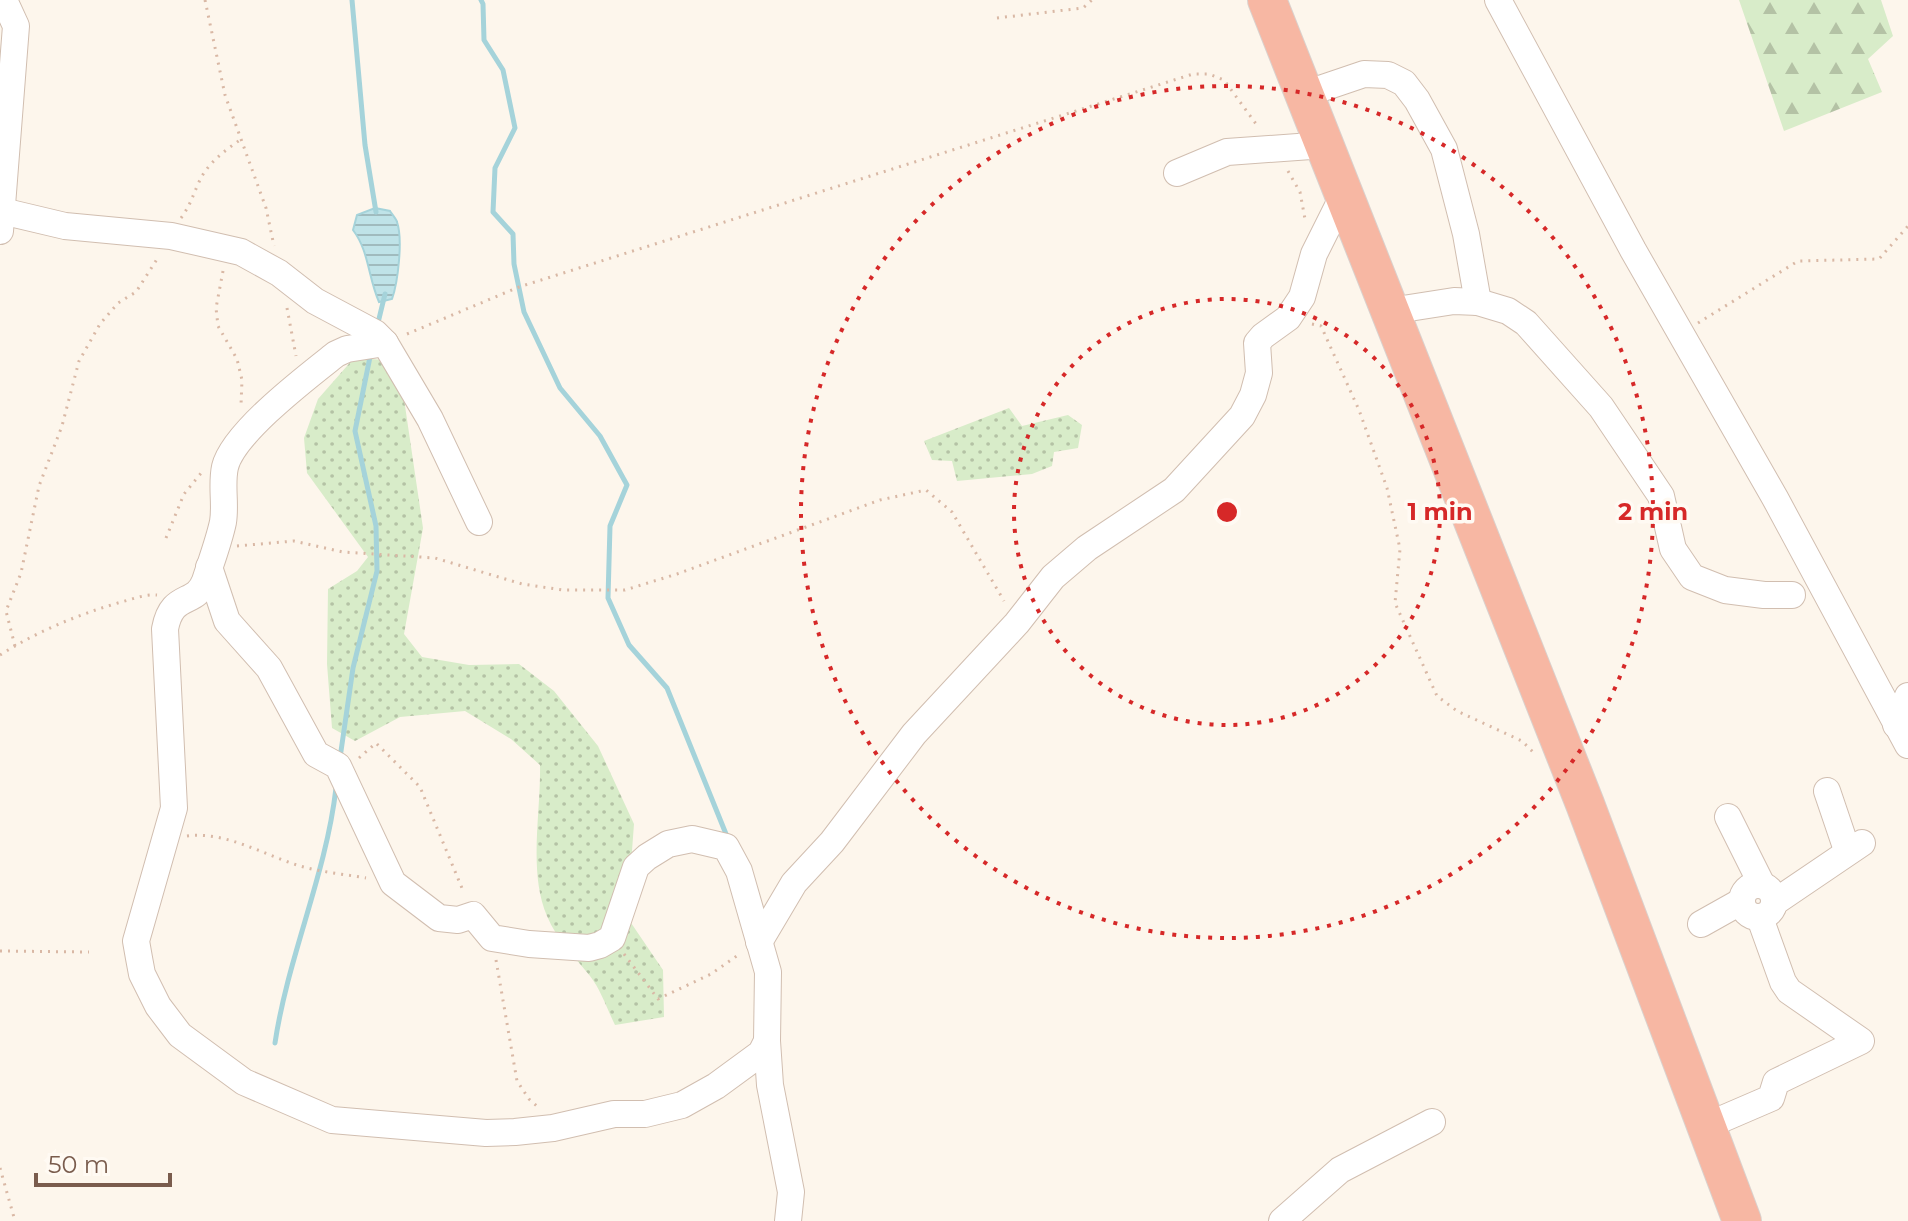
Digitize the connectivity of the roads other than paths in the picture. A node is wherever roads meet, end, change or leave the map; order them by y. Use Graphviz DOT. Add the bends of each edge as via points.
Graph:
graph roads {
  1 [pos="4,0"];
  2 [pos="1267,0"];
  3 [pos="1498,0"];
  4 [pos="1305,94"];
  5 [pos="1325,145"];
  6 [pos="1177,173"];
  7 [pos="1344,194"];
  8 [pos="1,221"];
  9 [pos="1478,302"];
  10 [pos="1390,311"];
  11 [pos="385,343"];
  12 [pos="479,522"];
  13 [pos="211,559"];
  14 [pos="1792,595"];
  15 [pos="1908,696"];
  16 [pos="1902,735"];
  17 [pos="1827,791"];
  18 [pos="1728,817"];
  19 [pos="1759,901"];
  20 [pos="1701,924"];
  21 [pos="759,942"];
  22 [pos="767,1041"];
  23 [pos="1432,1122"];
  24 [pos="1706,1126"];
  25 [pos="788,1221"];
  26 [pos="1282,1221"];
  27 [pos="1742,1221"];
  1 -- 8 [label="street" via="16,26"];
  2 -- 4 [label="highway"];
  3 -- 16 [label="street"];
  4 -- 5 [label="highway"];
  4 -- 9 [label="street" via="1364,74 1388,75 1404,83 1444,149"];
  5 -- 6 [label="street" via="1227,152"];
  5 -- 7 [label="highway"];
  7 -- 10 [label="highway"];
  7 -- 21 [label="street" via="1314,254 1302,297 1288,318 1257,343 1259,373 1242,416 1174,490 1053,577 914,734 794,883"];
  8 -- 11 [label="street" via="171,236 241,252"];
  9 -- 10 [label="street"];
  9 -- 14 [label="street" via="1500,307 1526,323 1601,407 1661,496 1673,549 1692,577 1725,590"];
  10 -- 24 [label="highway"];
  11 -- 12 [label="street" via="430,419"];
  11 -- 13 [label="street" via="336,354 244,435 225,466 223,521"];
  13 -- 21 [label="street" via="227,621 269,668 316,754 338,766 393,883 439,918 473,915 492,938 519,943 600,945 612,938 636,867 668,844 692,839 726,847 739,871"];
  13 -- 22 [label="street" via="203,585 197,594 175,603 165,629 174,808 136,941 142,974 180,1035 244,1082 332,1120 486,1133 666,1111 716,1086 761,1053"];
  15 -- 16 [label="street"];
  17 -- 19 [label="street" via="1855,847"];
  18 -- 19 [label="street"];
  19 -- 20 [label="street"];
  19 -- 24 [label="street" via="1789,991 1861,1041 1776,1082 1771,1098"];
  21 -- 22 [label="street" via="768,972"];
  22 -- 25 [label="street" via="791,1192"];
  23 -- 26 [label="street" via="1340,1170"];
  24 -- 27 [label="highway"];
}
